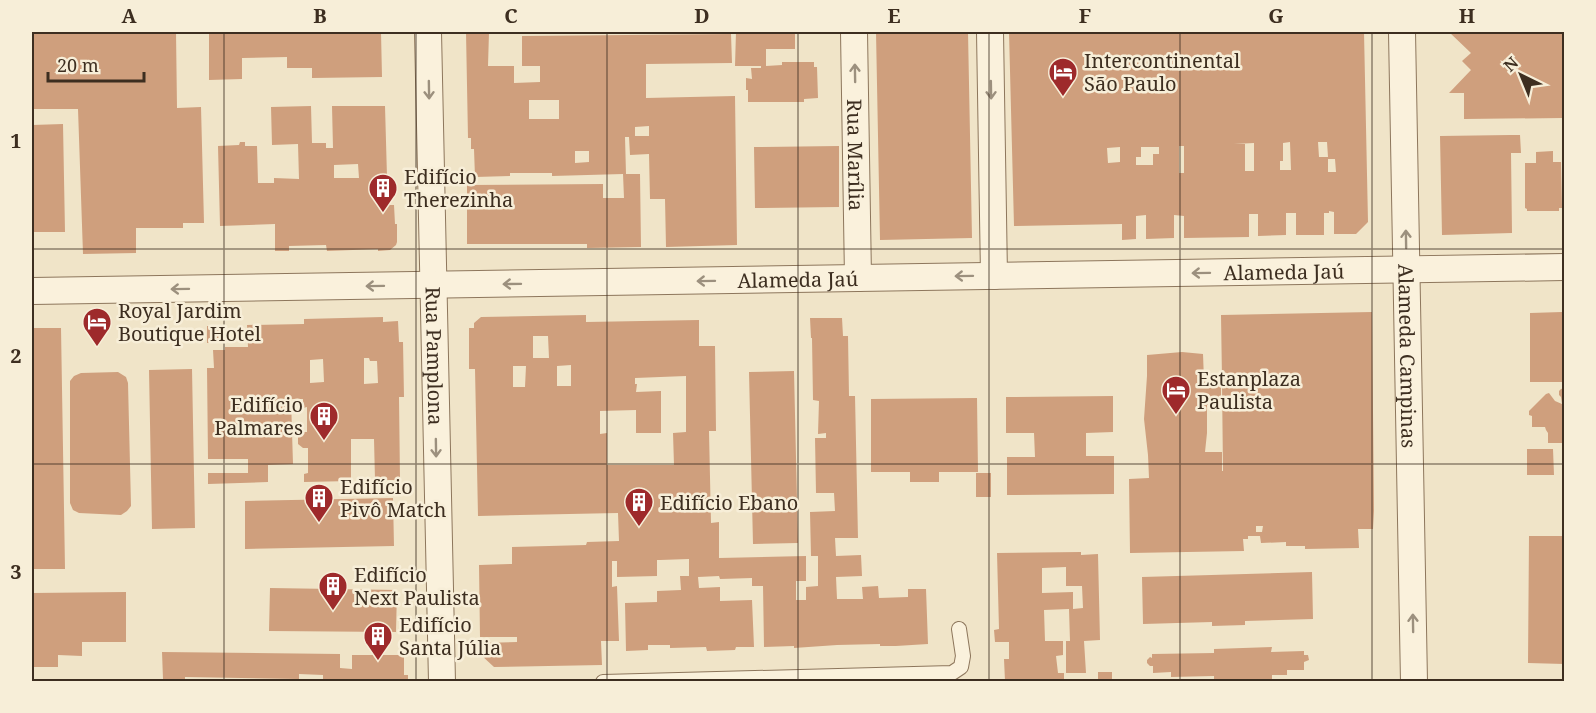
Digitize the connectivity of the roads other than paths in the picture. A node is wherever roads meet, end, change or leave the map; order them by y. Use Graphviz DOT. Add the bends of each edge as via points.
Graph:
graph roads {
  1 [pos="428,32"];
  2 [pos="854,32"];
  3 [pos="990,32"];
  4 [pos="1402,32"];
  5 [pos="1564,267"];
  6 [pos="1407,270"];
  7 [pos="994,276"];
  8 [pos="858,278"];
  9 [pos="433,285"];
  10 [pos="32,291"];
  11 [pos="958,629"];
  12 [pos="442,681"];
  13 [pos="603,681"];
  14 [pos="1414,681"];
  1 -- 9 [label="street, Rua Pamplona, one-way"];
  8 -- 2 [label="street, Rua Marília, one-way"];
  3 -- 7 [label="street, one-way"];
  6 -- 4 [label="street, Alameda Campinas, one-way"];
  5 -- 6 [label="street, Alameda Jaú"];
  6 -- 7 [label="street, Alameda Jaú, one-way"];
  14 -- 6 [label="street, Alameda Campinas, one-way"];
  7 -- 8 [label="street, Alameda Jaú, one-way"];
  8 -- 9 [label="street, Alameda Jaú, one-way"];
  9 -- 10 [label="street, Alameda Jaú, one-way"];
  9 -- 12 [label="street, Rua Pamplona, one-way"];
  11 -- 13 [label="lane" via="963,656 961,667 952,673"];
}
